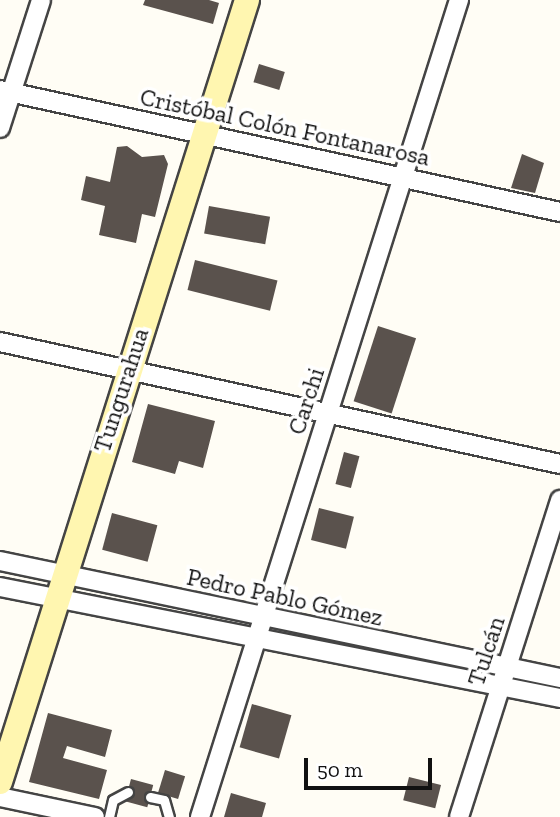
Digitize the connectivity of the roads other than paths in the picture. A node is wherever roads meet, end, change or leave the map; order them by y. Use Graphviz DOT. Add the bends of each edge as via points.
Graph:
graph roads {
  1 [pos="41,0"];
  2 [pos="247,0"];
  3 [pos="459,0"];
  4 [pos="6,92"];
  5 [pos="0,128"];
  6 [pos="202,135"];
  7 [pos="403,177"];
  8 [pos="560,212"];
  9 [pos="0,342"];
  10 [pos="128,369"];
  11 [pos="327,415"];
  12 [pos="560,464"];
  13 [pos="560,500"];
  14 [pos="0,561"];
  15 [pos="59,586"];
  16 [pos="0,587"];
  17 [pos="263,618"];
  18 [pos="256,639"];
  19 [pos="507,667"];
  20 [pos="560,678"];
  21 [pos="501,687"];
  22 [pos="560,698"];
  23 [pos="0,782"];
  24 [pos="128,792"];
  25 [pos="0,797"];
  26 [pos="150,797"];
  27 [pos="96,817"];
  28 [pos="109,817"];
  29 [pos="169,817"];
  30 [pos="200,817"];
  31 [pos="459,817"];
  1 -- 4 [label="street"];
  2 -- 6 [label="main road, Tungurahua"];
  3 -- 7 [label="street, Carchi"];
  4 -- 5 [label="street"];
  4 -- 6 [label="street, Cristóbal Colón Fontanarosa"];
  6 -- 7 [label="street, Cristóbal Colón Fontanarosa"];
  6 -- 10 [label="main road, Tungurahua"];
  7 -- 8 [label="street, Cristóbal Colón Fontanarosa"];
  7 -- 11 [label="street, Carchi"];
  9 -- 10 [label="street"];
  10 -- 11 [label="street"];
  10 -- 15 [label="main road, Tungurahua"];
  11 -- 12 [label="street"];
  11 -- 17 [label="street, Carchi"];
  13 -- 19 [label="street, Tulcán"];
  14 -- 15 [label="street, Pedro Pablo Gómez"];
  15 -- 16 [label="street, Pedro Pablo Gómez"];
  15 -- 17 [label="street, Pedro Pablo Gómez"];
  15 -- 18 [label="street, Pedro Pablo Gómez"];
  15 -- 23 [label="main road, Tungurahua"];
  17 -- 18 [label="street, Carchi"];
  17 -- 19 [label="street, Pedro Pablo Gómez"];
  18 -- 21 [label="street, Pedro Pablo Gómez"];
  18 -- 30 [label="street, Carchi"];
  19 -- 20 [label="street, Pedro Pablo Gómez"];
  19 -- 21 [label="street, Tulcán"];
  21 -- 22 [label="street, Pedro Pablo Gómez"];
  21 -- 31 [label="street, Tulcán"];
  24 -- 28 [label="lane" via="113,800"];
  25 -- 27 [label="street"];
  26 -- 29 [label="lane" via="164,800"];
}
